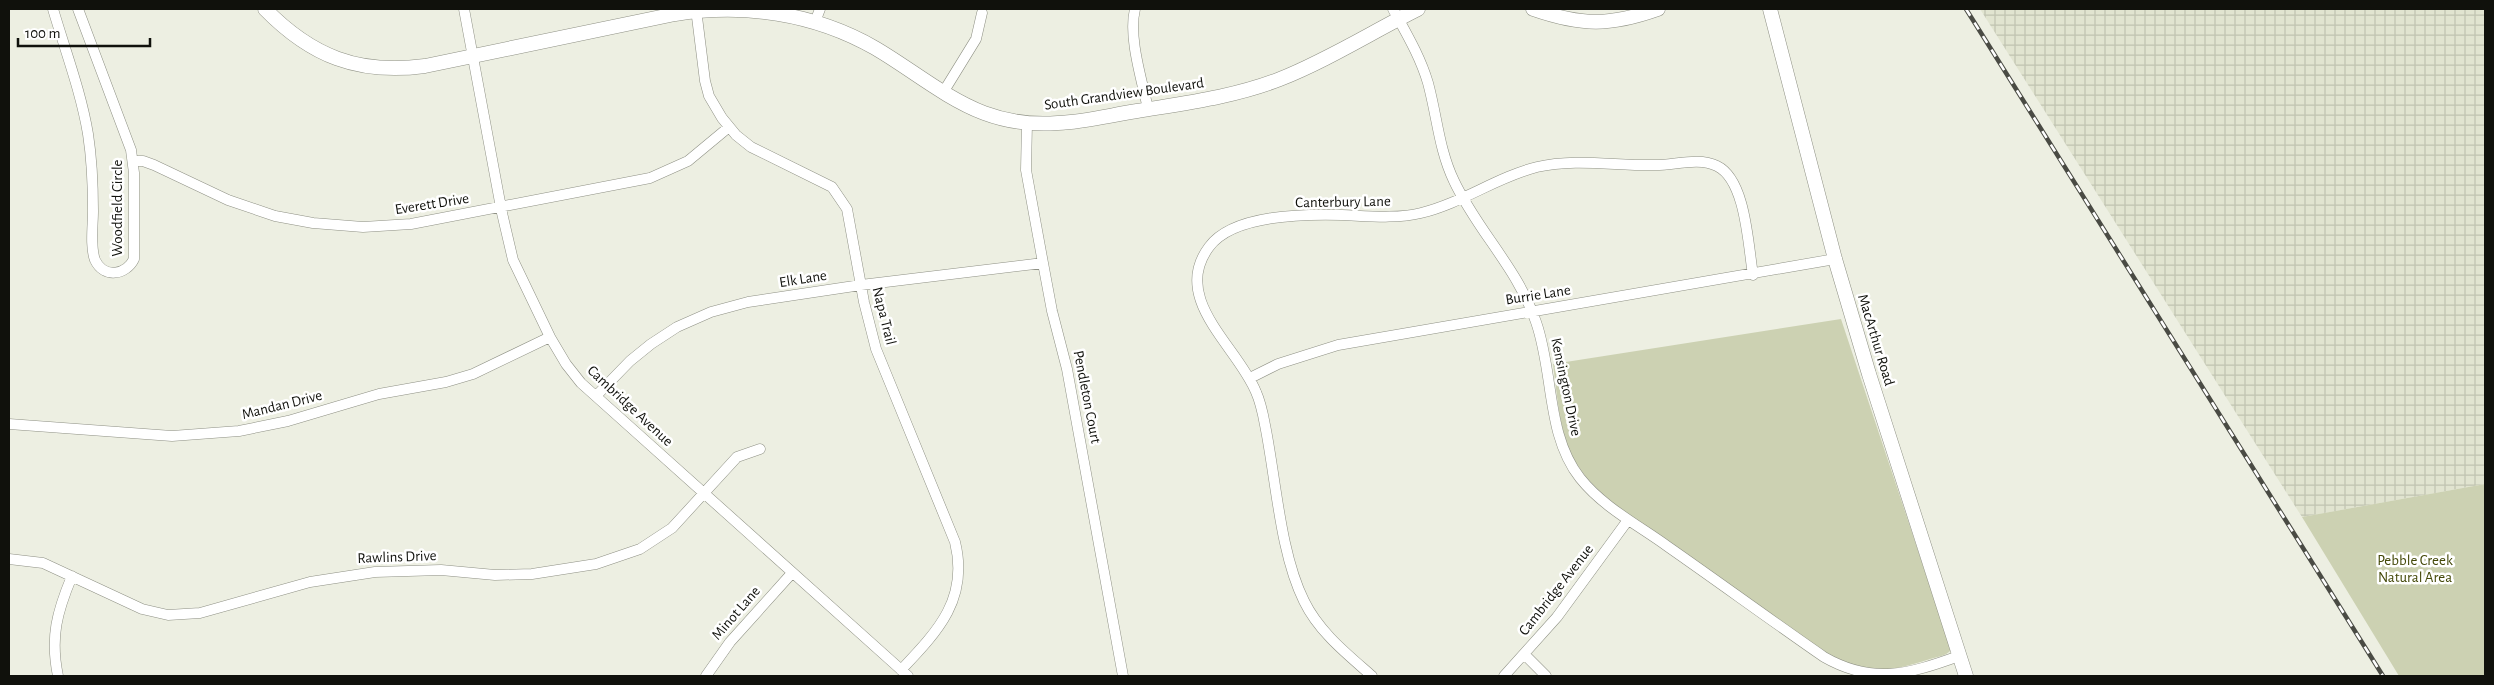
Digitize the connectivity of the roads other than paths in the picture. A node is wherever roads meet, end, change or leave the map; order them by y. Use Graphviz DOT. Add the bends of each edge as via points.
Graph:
graph roads {
  1 [pos="53,9"];
  2 [pos="78,9"];
  3 [pos="265,9"];
  4 [pos="464,9"];
  5 [pos="820,9"];
  6 [pos="1135,9"];
  7 [pos="1418,9"];
  8 [pos="1533,9"];
  9 [pos="1658,9"];
  10 [pos="1770,9"];
  11 [pos="696,10"];
  12 [pos="982,13"];
  13 [pos="1396,14"];
  14 [pos="815,22"];
  15 [pos="473,56"];
  16 [pos="944,91"];
  17 [pos="1148,109"];
  18 [pos="1027,123"];
  19 [pos="729,127"];
  20 [pos="133,161"];
  21 [pos="1462,197"];
  22 [pos="501,207"];
  23 [pos="1835,259"];
  24 [pos="1042,263"];
  25 [pos="1753,275"];
  26 [pos="861,285"];
  27 [pos="1532,312"];
  28 [pos="550,337"];
  29 [pos="1250,378"];
  30 [pos="596,396"];
  31 [pos="9,424"];
  32 [pos="760,449"];
  33 [pos="705,493"];
  34 [pos="1628,520"];
  35 [pos="9,559"];
  36 [pos="792,573"];
  37 [pos="72,576"];
  38 [pos="1524,654"];
  39 [pos="1959,656"];
  40 [pos="905,673"];
  41 [pos="58,676"];
  42 [pos="706,676"];
  43 [pos="1124,676"];
  44 [pos="1372,676"];
  45 [pos="1504,676"];
  46 [pos="1546,676"];
  47 [pos="1966,676"];
  1 -- 20 [label="street, Woodfield Circle" via="88,134 92,164 94,256 99,266 112,273 124,271 134,260"];
  2 -- 20 [label="street, Woodfield Circle" via="127,134"];
  3 -- 15 [label="street, South Grandview Boulevard" via="289,32 318,51 358,65 406,69"];
  4 -- 15 [label="street, Cambridge Avenue"];
  5 -- 14 [label="street"];
  6 -- 17 [label="street" via="1132,19 1134,35"];
  7 -- 13 [label="street, South Grandview Boulevard"];
  8 -- 9 [label="street" via="1592,23 1619,21"];
  10 -- 23 [label="street, MacArthur Road"];
  11 -- 14 [label="street, South Grandview Boulevard" via="761,11"];
  11 -- 15 [label="street, South Grandview Boulevard"];
  11 -- 19 [label="street, Napa Trail" via="705,81 713,104"];
  12 -- 16 [label="street" via="976,40"];
  13 -- 17 [label="street, South Grandview Boulevard" via="1334,55 1279,80 1231,94"];
  13 -- 21 [label="street, Kensington Drive" via="1415,48 1427,81 1445,159"];
  14 -- 16 [label="street, South Grandview Boulevard" via="874,48"];
  15 -- 22 [label="street, Cambridge Avenue"];
  16 -- 18 [label="street, South Grandview Boulevard" via="983,112"];
  17 -- 18 [label="street, South Grandview Boulevard" via="1059,124"];
  18 -- 24 [label="street, Pendleton Court" via="1026,170"];
  19 -- 22 [label="street, Everett Drive" via="701,152 661,174"];
  19 -- 26 [label="street, Napa Trail" via="751,147 826,184 841,198 852,226"];
  20 -- 22 [label="street, Everett Drive" via="154,165 238,204 275,216 313,223 390,226"];
  21 -- 25 [label="street, Canterbury Lane" via="1525,171 1560,164 1706,162 1726,171 1736,185"];
  21 -- 27 [label="street, Kensington Drive" via="1508,263"];
  21 -- 29 [label="street, Canterbury Lane" via="1410,215 1297,216 1244,224 1221,234 1209,246 1199,268 1200,298 1206,315"];
  22 -- 28 [label="street, Cambridge Avenue" via="516,266"];
  23 -- 25 [label="street, Burrie Lane"];
  23 -- 39 [label="street, MacArthur Road"];
  24 -- 26 [label="street, Elk Lane"];
  24 -- 43 [label="street, Pendleton Court" via="1067,369"];
  25 -- 27 [label="street, Burrie Lane"];
  26 -- 30 [label="street, Elk Lane" via="748,302 698,317 651,344"];
  26 -- 40 [label="street, Napa Trail" via="876,349 958,552 957,585 946,617"];
  27 -- 29 [label="street, Burrie Lane" via="1338,345 1278,364"];
  27 -- 34 [label="street, Kensington Drive" via="1545,352 1557,426 1566,453 1585,484"];
  28 -- 30 [label="street, Cambridge Avenue" via="570,370"];
  28 -- 31 [label="street, Mandan Drive" via="473,374 379,394 288,422 240,431 172,436"];
  29 -- 44 [label="street, Canterbury Lane" via="1259,398 1271,448 1297,586 1317,622"];
  30 -- 33 [label="street, Cambridge Avenue"];
  32 -- 33 [label="street, Rawlins Drive" via="737,457"];
  33 -- 36 [label="street, Cambridge Avenue"];
  33 -- 37 [label="street, Rawlins Drive" via="672,528 640,549 596,564 532,574 424,570 357,574 310,582 182,616 142,609"];
  34 -- 38 [label="street, Cambridge Avenue" via="1576,592"];
  34 -- 39 [label="street, Kensington Drive" via="1842,667 1870,675 1889,676"];
  35 -- 37 [label="street, Rawlins Drive" via="43,564"];
  36 -- 40 [label="street, Cambridge Avenue"];
  36 -- 42 [label="street, Minot Lane" via="730,642"];
  37 -- 41 [label="street" via="56,622 54,653"];
  38 -- 45 [label="street, Cambridge Avenue"];
  38 -- 46 [label="street"];
  39 -- 47 [label="street, MacArthur Road"];
}
